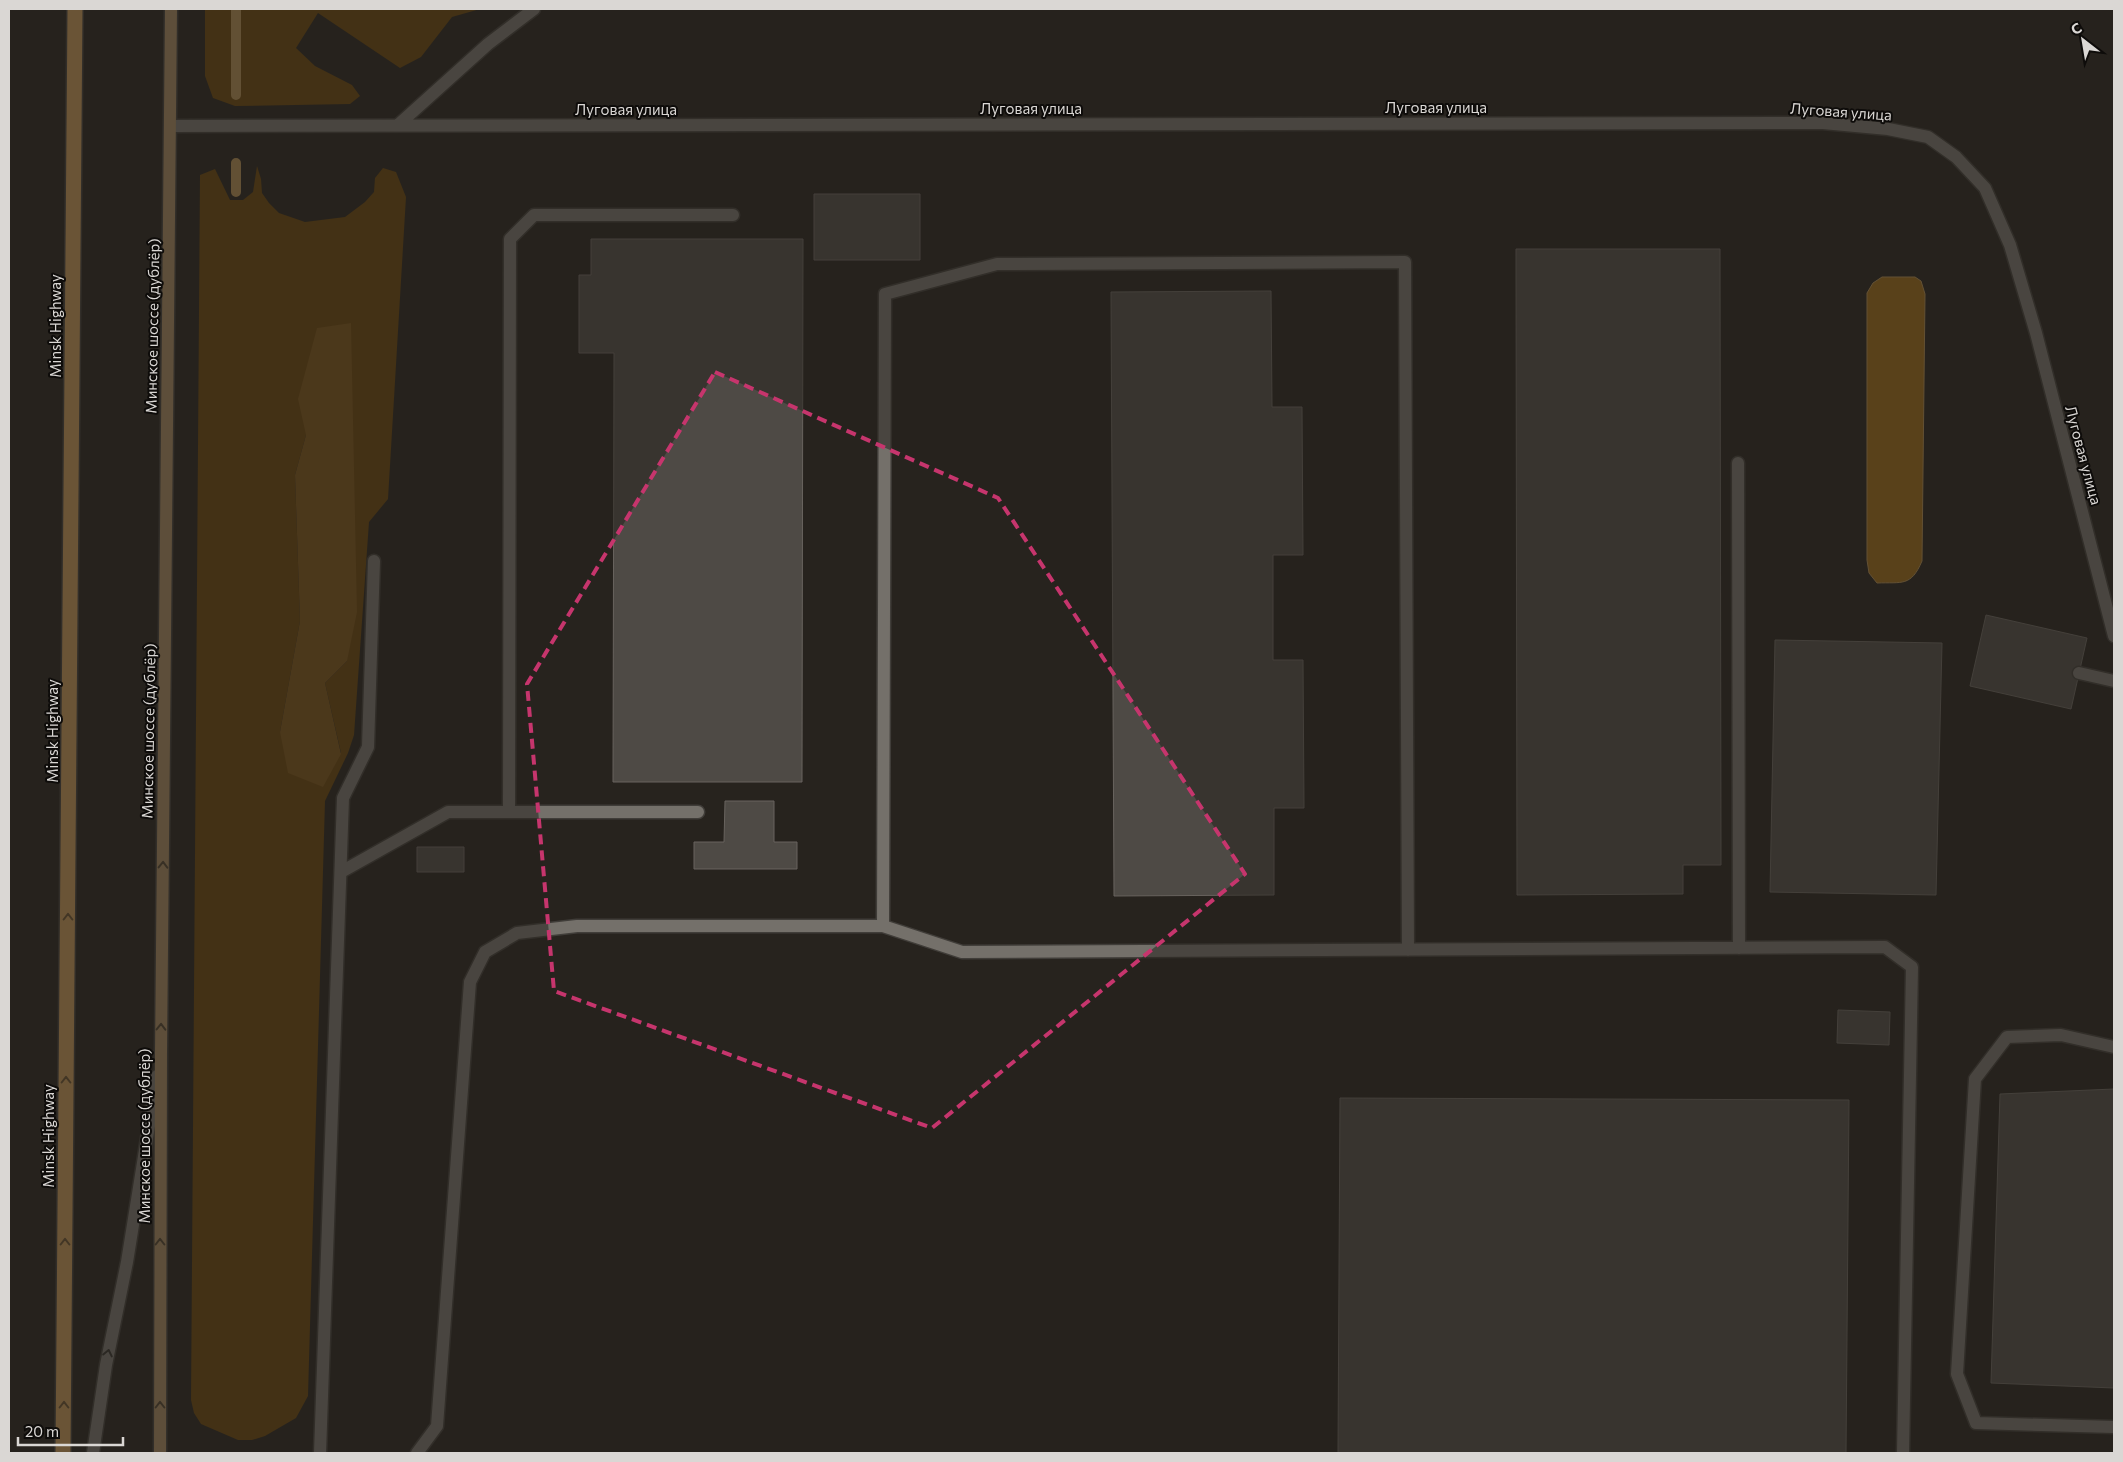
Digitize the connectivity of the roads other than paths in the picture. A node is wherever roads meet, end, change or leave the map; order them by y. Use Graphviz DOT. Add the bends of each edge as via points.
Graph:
graph roads {
  1 [pos="76,9"];
  2 [pos="171,9"];
  3 [pos="534,9"];
  4 [pos="398,125"];
  5 [pos="171,126"];
  6 [pos="733,216"];
  7 [pos="1738,463"];
  8 [pos="374,561"];
  9 [pos="2114,636"];
  10 [pos="2079,673"];
  11 [pos="2114,681"];
  12 [pos="509,812"];
  13 [pos="698,812"];
  14 [pos="340,872"];
  15 [pos="883,926"];
  16 [pos="1739,948"];
  17 [pos="1408,950"];
  18 [pos="2114,1047"];
  19 [pos="161,1053"];
  20 [pos="2114,1427"];
  21 [pos="63,1453"];
  22 [pos="93,1453"];
  23 [pos="160,1453"];
  24 [pos="320,1453"];
  25 [pos="417,1453"];
  26 [pos="1903,1453"];
  21 -- 1 [label="highway, Minsk Highway, one-way"];
  2 -- 5 [label="main road, Минское шоссе (дублёр)"];
  3 -- 4 [label="street" via="488,44"];
  4 -- 5 [label="street, Луговая улица"];
  4 -- 9 [label="street, Луговая улица" via="1823,123 1888,128 1928,137 1956,157 1985,188 2010,245 2036,333"];
  19 -- 5 [label="main road, Минское шоссе (дублёр), one-way"];
  6 -- 12 [label="street" via="534,215 510,239"];
  7 -- 16 [label="street"];
  8 -- 14 [label="street" via="368,747 343,798"];
  10 -- 11 [label="street"];
  12 -- 13 [label="street"];
  12 -- 14 [label="street" via="448,812"];
  14 -- 24 [label="street"];
  15 -- 17 [label="street" via="962,952"];
  15 -- 17 [label="street" via="885,294 997,264 1405,262"];
  15 -- 25 [label="street" via="577,926 517,933 485,952 470,982 437,1426"];
  16 -- 17 [label="street"];
  16 -- 26 [label="street" via="1885,947 1912,967"];
  18 -- 20 [label="street" via="2061,1035 2007,1037 1975,1079 1957,1374 1976,1423"];
  22 -- 19 [label="street, one-way"];
  23 -- 19 [label="main road, Минское шоссе (дублёр), one-way"];
}
